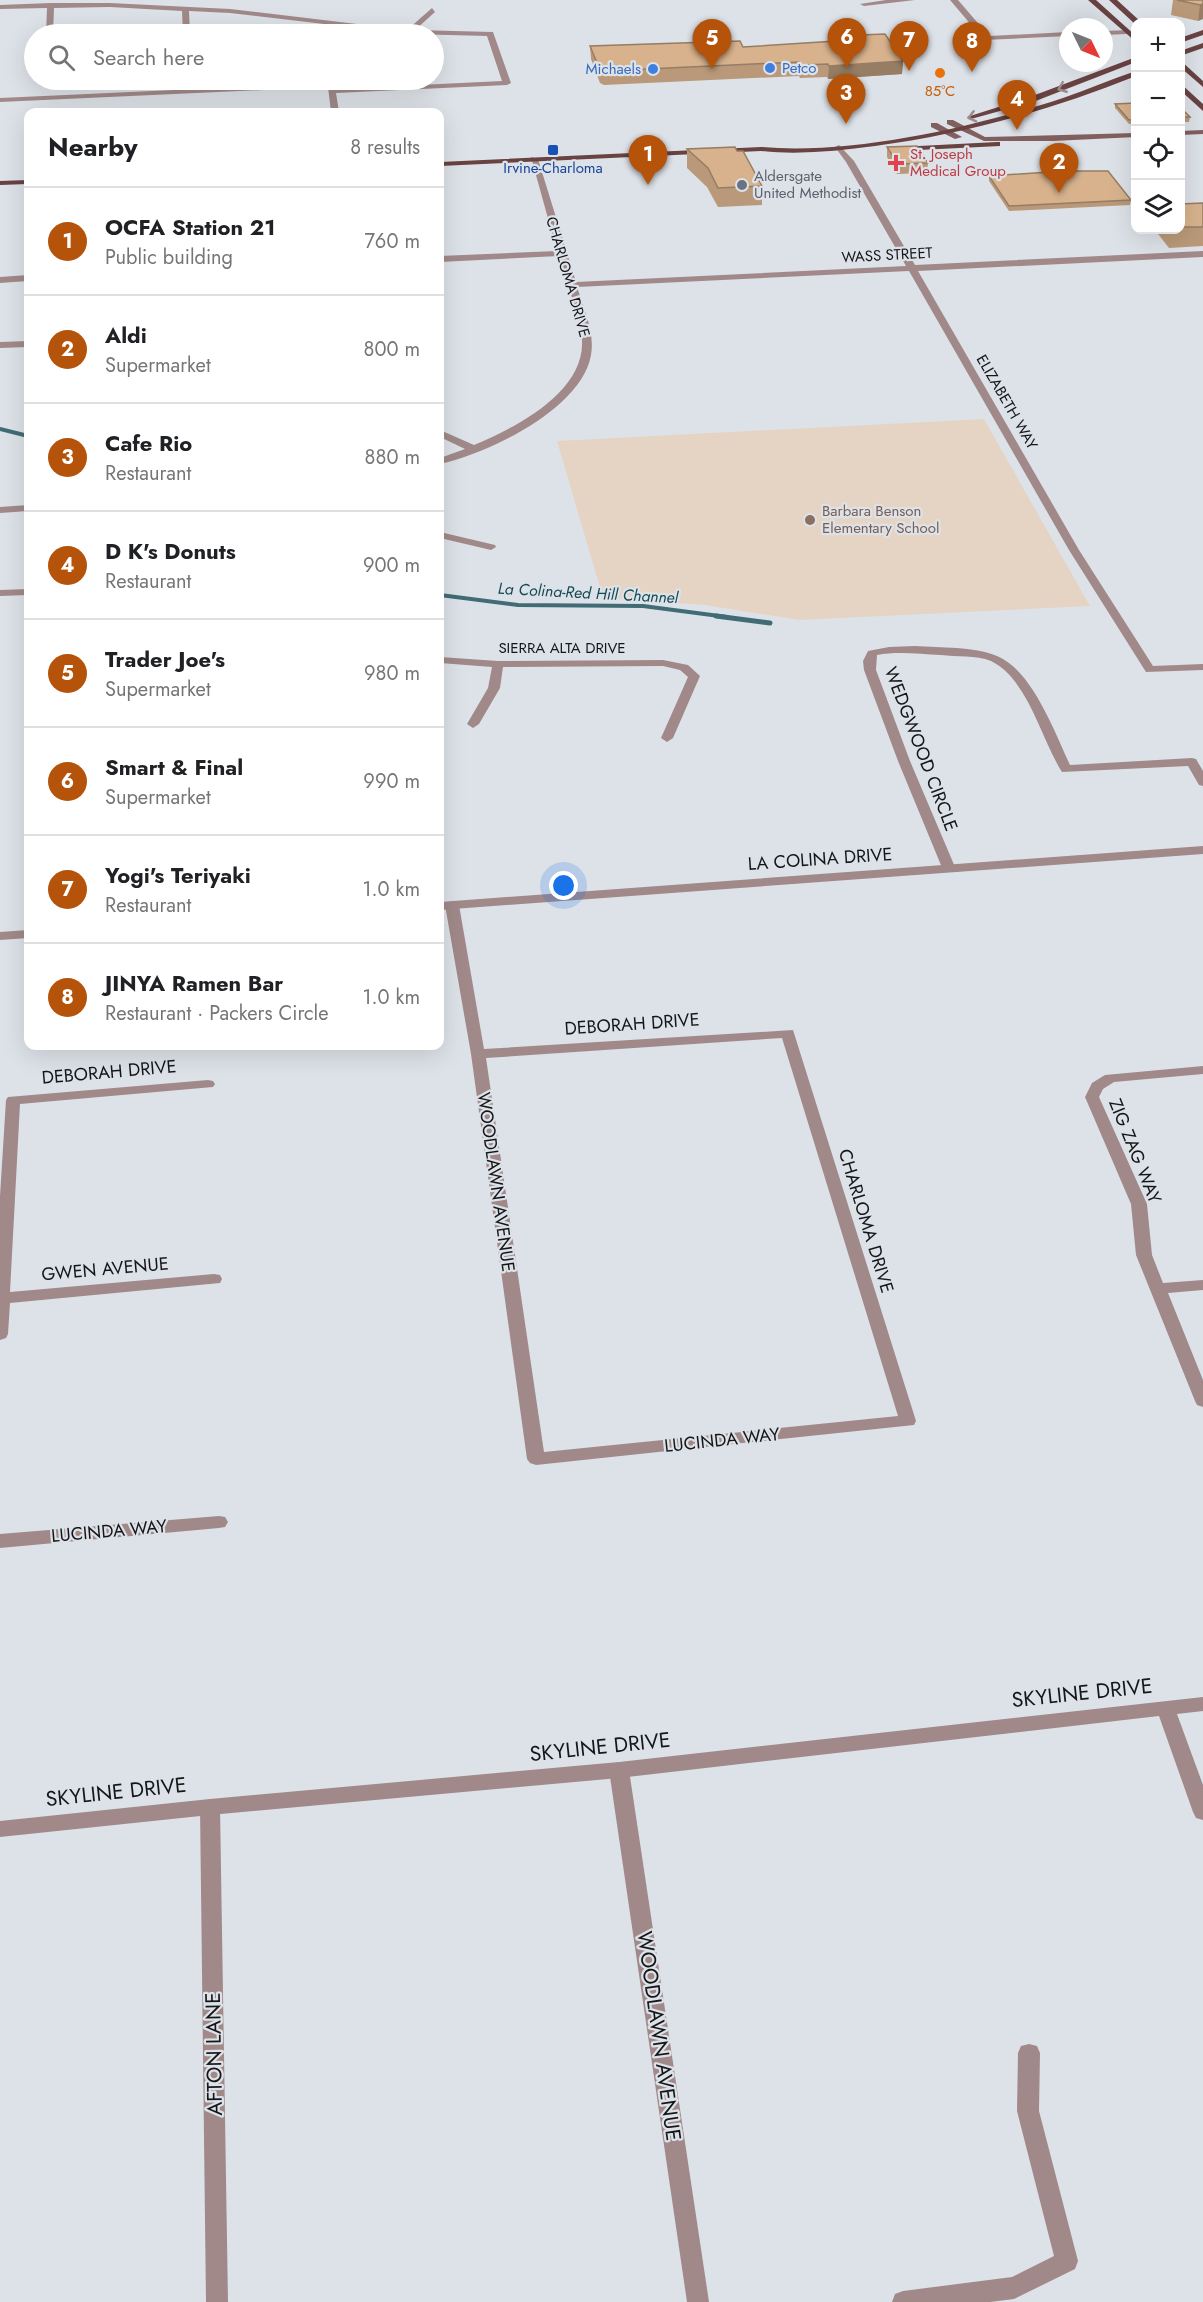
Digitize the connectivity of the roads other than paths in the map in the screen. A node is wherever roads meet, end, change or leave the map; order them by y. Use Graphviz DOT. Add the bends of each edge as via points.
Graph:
graph roads {
  1 [pos="911,0"];
  2 [pos="954,0"];
  3 [pos="1092,0"];
  4 [pos="1113,0"];
  5 [pos="864,4"];
  6 [pos="51,5"];
  7 [pos="0,7"];
  8 [pos="185,8"];
  9 [pos="432,10"];
  10 [pos="1133,18"];
  11 [pos="329,23"];
  12 [pos="49,24"];
  13 [pos="186,24"];
  14 [pos="338,24"];
  15 [pos="417,24"];
  16 [pos="1127,32"];
  17 [pos="1203,32"];
  18 [pos="444,33"];
  19 [pos="1113,33"];
  20 [pos="1059,34"];
  21 [pos="1131,36"];
  22 [pos="1185,39"];
  23 [pos="1203,45"];
  24 [pos="1185,52"];
  25 [pos="1131,61"];
  26 [pos="1185,67"];
  27 [pos="1131,76"];
  28 [pos="444,84"];
  29 [pos="1203,85"];
  30 [pos="221,90"];
  31 [pos="332,90"];
  32 [pos="1185,90"];
  33 [pos="0,100"];
  34 [pos="334,108"];
  35 [pos="1203,109"];
  36 [pos="950,122"];
  37 [pos="934,125"];
  38 [pos="962,129"];
  39 [pos="948,132"];
  40 [pos="1203,132"];
  41 [pos="1185,133"];
  42 [pos="1131,135"];
  43 [pos="1053,139"];
  44 [pos="997,144"];
  45 [pos="839,147"];
  46 [pos="761,149"];
  47 [pos="534,159"];
  48 [pos="444,164"];
  49 [pos="24,182"];
  50 [pos="0,183"];
  51 [pos="563,254"];
  52 [pos="1203,254"];
  53 [pos="444,259"];
  54 [pos="913,267"];
  55 [pos="24,278"];
  56 [pos="0,280"];
  57 [pos="572,285"];
  58 [pos="24,344"];
  59 [pos="0,345"];
  60 [pos="444,435"];
  61 [pos="474,449"];
  62 [pos="444,460"];
  63 [pos="24,508"];
  64 [pos="0,510"];
  65 [pos="444,536"];
  66 [pos="491,547"];
  67 [pos="24,592"];
  68 [pos="0,593"];
  69 [pos="444,660"];
  70 [pos="498,664"];
  71 [pos="1203,667"];
  72 [pos="473,724"];
  73 [pos="667,738"];
  74 [pos="1203,782"];
  75 [pos="1203,850"];
  76 [pos="948,867"];
  77 [pos="446,905"];
  78 [pos="24,934"];
  79 [pos="0,936"];
  80 [pos="788,1033"];
  81 [pos="478,1054"];
  82 [pos="1203,1070"];
  83 [pos="208,1084"];
  84 [pos="214,1279"];
  85 [pos="1203,1285"];
  86 [pos="1157,1289"];
  87 [pos="1,1297"];
  88 [pos="0,1334"];
  89 [pos="1203,1401"];
  90 [pos="908,1421"];
  91 [pos="536,1459"];
  92 [pos="219,1522"];
  93 [pos="0,1541"];
  94 [pos="1203,1704"];
  95 [pos="1165,1708"];
  96 [pos="619,1770"];
  97 [pos="210,1807"];
  98 [pos="1203,1812"];
  99 [pos="0,1829"];
  100 [pos="1029,2053"];
  101 [pos="217,2302"];
  102 [pos="698,2302"];
  103 [pos="903,2302"];
  1 -- 5 [label="street"];
  2 -- 20 [label="street" via="987,38"];
  3 -- 16 [label="main road"];
  4 -- 10 [label="main road"];
  6 -- 7 [label="street"];
  6 -- 8 [label="street"];
  6 -- 12 [label="street"];
  8 -- 11 [label="street"];
  8 -- 13 [label="street"];
  9 -- 15 [label="street"];
  11 -- 14 [label="street"];
  16 -- 19 [label="street"];
  16 -- 21 [label="main road"];
  17 -- 22 [label="main road"];
  18 -- 28 [label="street" via="490,34 507,83"];
  23 -- 24 [label="main road"];
  25 -- 36 [label="main road, one-way" via="1020,103"];
  26 -- 29 [label="main road"];
  27 -- 38 [label="main road" via="1048,107"];
  30 -- 33 [label="street"];
  31 -- 34 [label="street"];
  32 -- 35 [label="main road"];
  36 -- 37 [label="main road"];
  36 -- 38 [label="main road"];
  37 -- 39 [label="main road"];
  37 -- 46 [label="main road"];
  38 -- 39 [label="main road"];
  38 -- 43 [label="main road" via="984,139"];
  39 -- 44 [label="main road" via="966,140"];
  39 -- 45 [label="main road"];
  40 -- 41 [label="main road"];
  42 -- 43 [label="main road"];
  43 -- 44 [label="main road"];
  44 -- 45 [label="main road"];
  45 -- 46 [label="main road" via="787,152"];
  45 -- 54 [label="street, ELIZABETH WAY"];
  46 -- 47 [label="main road"];
  47 -- 48 [label="main road"];
  47 -- 51 [label="street, CHARLOMA DRIVE"];
  49 -- 50 [label="main road"];
  51 -- 53 [label="street"];
  51 -- 57 [label="street, CHARLOMA DRIVE"];
  52 -- 54 [label="street, WASS STREET"];
  54 -- 57 [label="street, WASS STREET"];
  54 -- 71 [label="street, ELIZABETH WAY" via="1074,550 1150,670"];
  55 -- 56 [label="street"];
  57 -- 61 [label="street, CHARLOMA DRIVE" via="586,332 584,365 559,398 533,418"];
  58 -- 59 [label="street"];
  60 -- 61 [label="street"];
  61 -- 62 [label="street, CHARLOMA DRIVE"];
  63 -- 64 [label="street"];
  65 -- 66 [label="street"];
  67 -- 68 [label="street"];
  69 -- 70 [label="street, SIERRA ALTA DRIVE"];
  70 -- 72 [label="street" via="494,688"];
  70 -- 73 [label="street, SIERRA ALTA DRIVE" via="663,663 684,667 694,676"];
  74 -- 76 [label="street, WEDGWOOD CIRCLE" via="1192,762 1066,769 1020,680 1009,667 994,659 901,649 873,653 868,661 870,670"];
  75 -- 76 [label="street, LA COLINA DRIVE"];
  76 -- 77 [label="street, LA COLINA DRIVE"];
  77 -- 81 [label="street, WOODLAWN AVENUE"];
  78 -- 79 [label="street"];
  80 -- 81 [label="street, DEBORAH DRIVE"];
  80 -- 90 [label="street, CHARLOMA DRIVE"];
  81 -- 91 [label="street, WOODLAWN AVENUE"];
  82 -- 86 [label="street, ZIG ZAG WAY" via="1110,1078 1097,1086 1092,1097 1139,1204 1144,1255"];
  83 -- 87 [label="street, DEBORAH DRIVE" via="13,1100"];
  84 -- 87 [label="street, GWEN AVENUE"];
  85 -- 86 [label="street"];
  86 -- 89 [label="street, ZIG ZAG WAY"];
  87 -- 88 [label="street"];
  90 -- 91 [label="street, LUCINDA WAY"];
  92 -- 93 [label="street, LUCINDA WAY"];
  94 -- 95 [label="street, SKYLINE DRIVE"];
  95 -- 96 [label="street, SKYLINE DRIVE"];
  95 -- 98 [label="street"];
  96 -- 97 [label="street, SKYLINE DRIVE"];
  96 -- 102 [label="street, WOODLAWN AVENUE"];
  97 -- 99 [label="street, SKYLINE DRIVE"];
  97 -- 101 [label="street, AFTON LANE"];
  100 -- 103 [label="street" via="1028,2111 1067,2261 1014,2288"];
}
